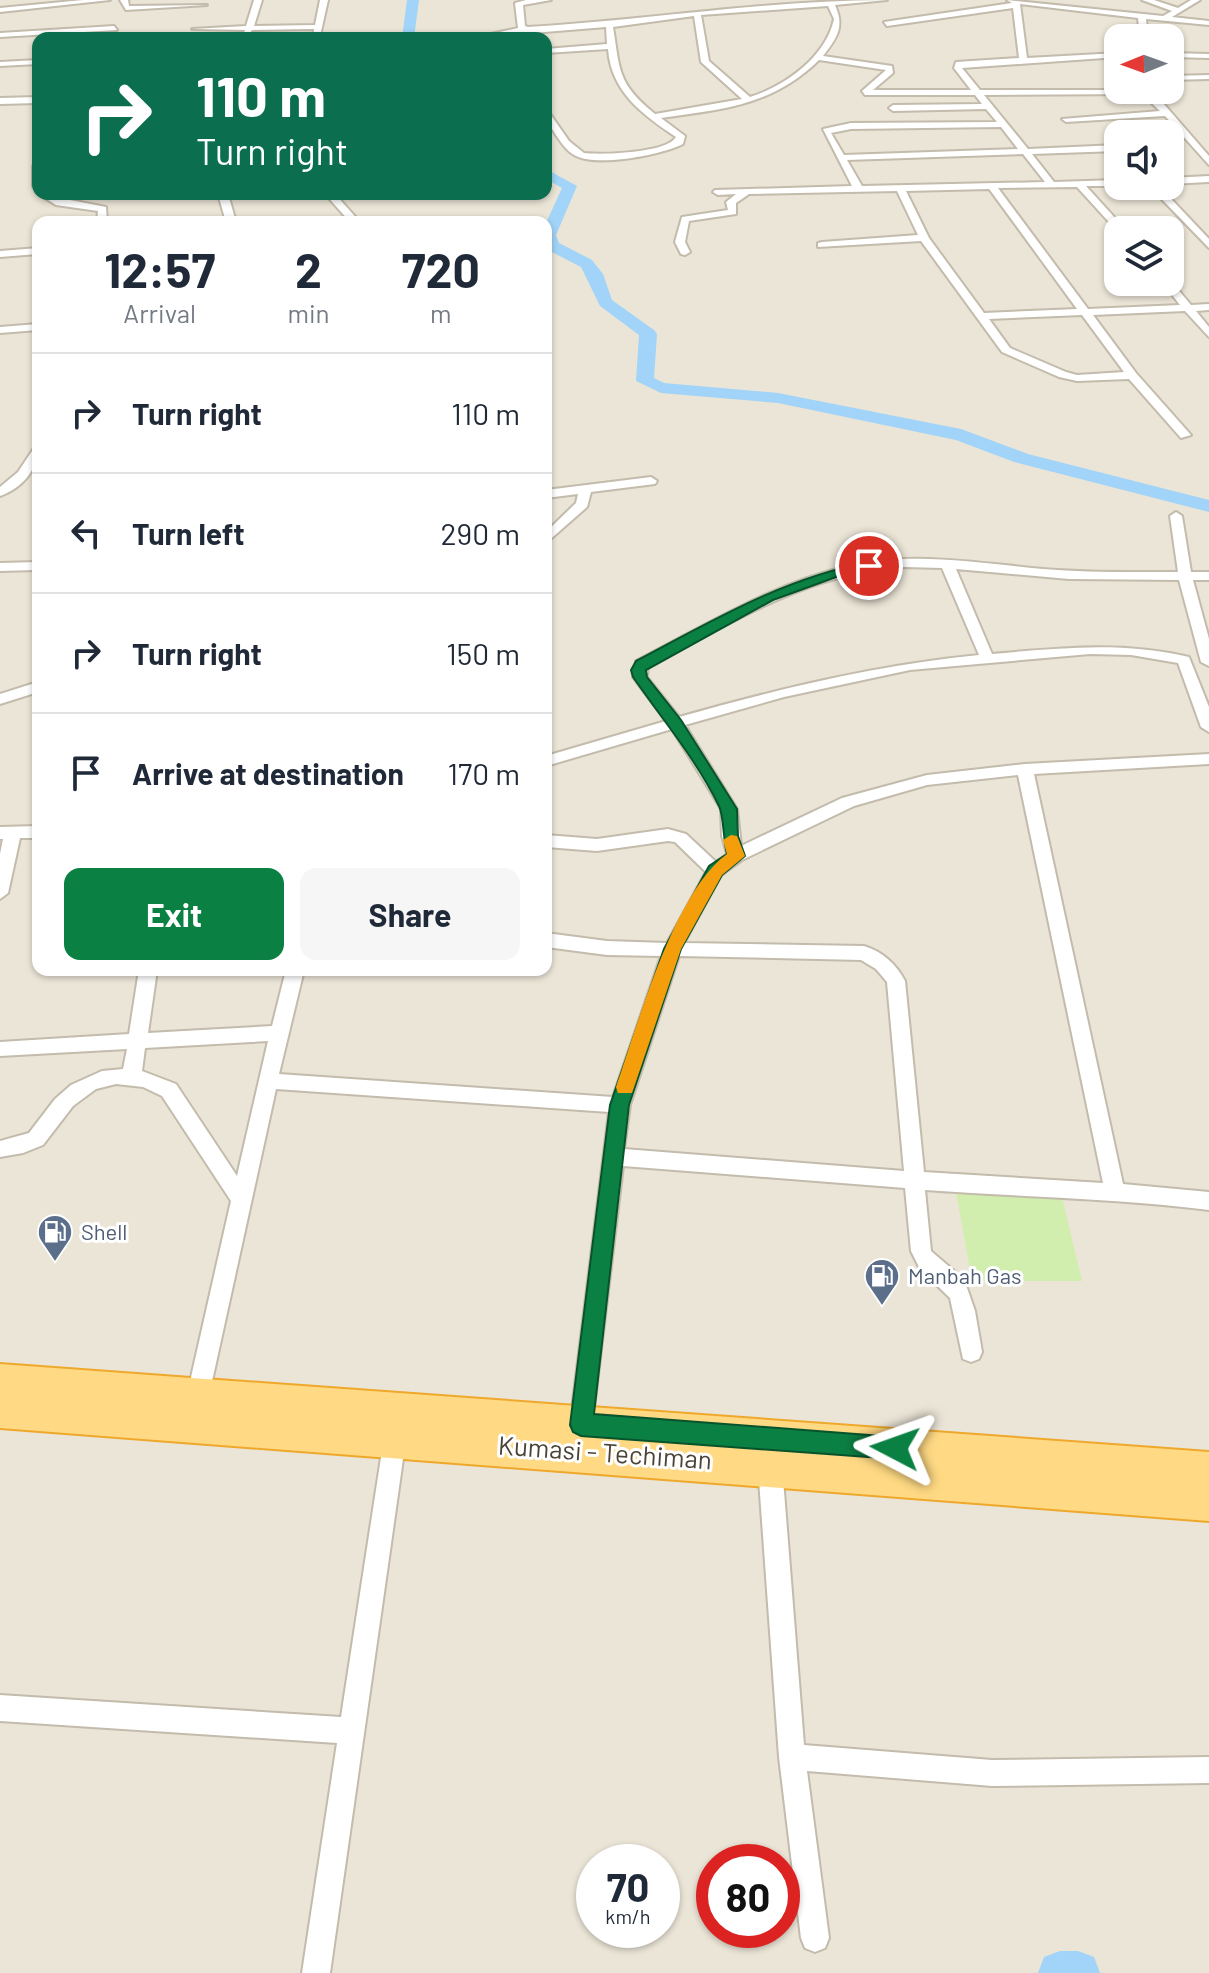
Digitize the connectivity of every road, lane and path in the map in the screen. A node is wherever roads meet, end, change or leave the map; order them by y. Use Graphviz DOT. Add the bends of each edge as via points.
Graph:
graph roads {
  1 [pos="106,0"];
  2 [pos="258,0"];
  3 [pos="324,0"];
  4 [pos="547,0"];
  5 [pos="749,0"];
  6 [pos="883,0"];
  7 [pos="1146,0"];
  8 [pos="1196,0"];
  9 [pos="519,2"];
  10 [pos="828,2"];
  11 [pos="1014,2"];
  12 [pos="204,3"];
  13 [pos="125,4"];
  14 [pos="764,8"];
  15 [pos="0,10"];
  16 [pos="1178,10"];
  17 [pos="697,13"];
  18 [pos="1142,16"];
  19 [pos="1165,18"];
  20 [pos="1209,23"];
  21 [pos="887,24"];
  22 [pos="1143,24"];
  23 [pos="609,25"];
  24 [pos="247,27"];
  25 [pos="318,27"];
  26 [pos="114,28"];
  27 [pos="528,29"];
  28 [pos="49,32"];
  29 [pos="112,32"];
  30 [pos="196,32"];
  31 [pos="210,32"];
  32 [pos="247,32"];
  33 [pos="317,32"];
  34 [pos="511,32"];
  35 [pos="32,33"];
  36 [pos="0,35"];
  37 [pos="614,46"];
  38 [pos="552,51"];
  39 [pos="1184,55"];
  40 [pos="1103,56"];
  41 [pos="1209,56"];
  42 [pos="817,57"];
  43 [pos="1023,60"];
  44 [pos="32,62"];
  45 [pos="0,64"];
  46 [pos="1209,77"];
  47 [pos="1184,78"];
  48 [pos="1104,91"];
  49 [pos="978,92"];
  50 [pos="32,100"];
  51 [pos="748,100"];
  52 [pos="0,101"];
  53 [pos="1157,104"];
  54 [pos="989,106"];
  55 [pos="893,108"];
  56 [pos="1166,113"];
  57 [pos="652,117"];
  58 [pos="1066,119"];
  59 [pos="552,120"];
  60 [pos="1004,124"];
  61 [pos="1184,147"];
  62 [pos="1194,147"];
  63 [pos="1104,148"];
  64 [pos="1025,150"];
  65 [pos="840,158"];
  66 [pos="1209,162"];
  67 [pos="1209,179"];
  68 [pos="1184,180"];
  69 [pos="1104,184"];
  70 [pos="1080,185"];
  71 [pos="1053,186"];
  72 [pos="900,187"];
  73 [pos="858,188"];
  74 [pos="993,188"];
  75 [pos="718,192"];
  76 [pos="746,192"];
  77 [pos="54,200"];
  78 [pos="335,200"];
  79 [pos="1167,200"];
  80 [pos="102,216"];
  81 [pos="350,216"];
  82 [pos="1108,216"];
  83 [pos="924,238"];
  84 [pos="822,245"];
  85 [pos="1209,245"];
  86 [pos="32,251"];
  87 [pos="685,252"];
  88 [pos="0,254"];
  89 [pos="1179,296"];
  90 [pos="1209,307"];
  91 [pos="1189,308"];
  92 [pos="1086,312"];
  93 [pos="980,316"];
  94 [pos="32,327"];
  95 [pos="0,330"];
  96 [pos="1209,334"];
  97 [pos="1132,375"];
  98 [pos="1185,435"];
  99 [pos="32,462"];
  100 [pos="651,481"];
  101 [pos="585,489"];
  102 [pos="0,492"];
  103 [pos="552,493"];
  104 [pos="1176,516"];
  105 [pos="552,533"];
  106 [pos="32,566"];
  107 [pos="948,566"];
  108 [pos="0,567"];
  109 [pos="1185,576"];
  110 [pos="1209,576"];
  111 [pos="987,658"];
  112 [pos="1184,660"];
  113 [pos="1208,662"];
  114 [pos="32,689"];
  115 [pos="0,699"];
  116 [pos="676,723"];
  117 [pos="1209,727"];
  118 [pos="552,759"];
  119 [pos="1209,759"];
  120 [pos="1025,769"];
  121 [pos="6,832"];
  122 [pos="32,832"];
  123 [pos="552,841"];
  124 [pos="736,856"];
  125 [pos="715,871"];
  126 [pos="0,893"];
  127 [pos="552,941"];
  128 [pos="672,949"];
  129 [pos="147,976"];
  130 [pos="293,976"];
  131 [pos="279,1033"];
  132 [pos="138,1041"];
  133 [pos="0,1049"];
  134 [pos="132,1075"];
  135 [pos="268,1081"];
  136 [pos="620,1105"];
  137 [pos="0,1149"];
  138 [pos="613,1157"];
  139 [pos="914,1180"];
  140 [pos="1115,1192"];
  141 [pos="242,1200"];
  142 [pos="1209,1201"];
  143 [pos="971,1352"];
  144 [pos="0,1382"];
  145 [pos="198,1395"];
  146 [pos="0,1410"];
  147 [pos="581,1425"];
  148 [pos="395,1438"];
  149 [pos="770,1466"];
  150 [pos="1209,1471"];
  151 [pos="1209,1501"];
  152 [pos="0,1708"];
  153 [pos="350,1731"];
  154 [pos="792,1757"];
  155 [pos="1209,1770"];
  156 [pos="815,1938"];
  157 [pos="316,1973"];
  1 -- 15 [label="street"];
  2 -- 24 [label="street"];
  3 -- 25 [label="street"];
  4 -- 9 [label="street"];
  5 -- 14 [label="street"];
  6 -- 10 [label="street"];
  7 -- 16 [label="street"];
  8 -- 16 [label="street"];
  9 -- 27 [label="street" via="521,27"];
  10 -- 14 [label="street"];
  10 -- 42 [label="street" via="837,26"];
  11 -- 18 [label="street"];
  11 -- 21 [label="street"];
  11 -- 43 [label="street"];
  12 -- 13 [label="street"];
  12 -- 30 [label="street"];
  13 -- 26 [label="street"];
  14 -- 17 [label="street"];
  16 -- 19 [label="street"];
  17 -- 23 [label="street"];
  17 -- 51 [label="street" via="705,62"];
  18 -- 19 [label="street"];
  18 -- 22 [label="street"];
  19 -- 20 [label="street"];
  23 -- 27 [label="street"];
  23 -- 37 [label="street"];
  24 -- 25 [label="street"];
  24 -- 31 [label="street"];
  24 -- 32 [label="street"];
  25 -- 33 [label="street"];
  26 -- 28 [label="street"];
  26 -- 29 [label="street"];
  27 -- 34 [label="street"];
  35 -- 36 [label="street"];
  37 -- 38 [label="street"];
  37 -- 57 [label="street" via="613,64 624,86"];
  39 -- 41 [label="street"];
  40 -- 43 [label="street"];
  42 -- 49 [label="street" via="889,68 865,92 868,95"];
  42 -- 51 [label="street" via="787,83"];
  43 -- 49 [label="street" via="959,64"];
  44 -- 45 [label="street"];
  46 -- 47 [label="street"];
  48 -- 49 [label="street"];
  49 -- 54 [label="street"];
  50 -- 52 [label="street"];
  51 -- 57 [label="street"];
  53 -- 56 [label="street"];
  54 -- 55 [label="street"];
  54 -- 60 [label="street"];
  56 -- 58 [label="street"];
  56 -- 62 [label="street"];
  57 -- 59 [label="street" via="681,136 680,142 647,151 582,155"];
  60 -- 64 [label="street"];
  60 -- 65 [label="street" via="830,129 827,134"];
  61 -- 62 [label="street"];
  62 -- 66 [label="street"];
  63 -- 64 [label="street"];
  64 -- 65 [label="street"];
  64 -- 71 [label="street"];
  65 -- 73 [label="street"];
  67 -- 68 [label="street"];
  69 -- 70 [label="street"];
  70 -- 71 [label="street"];
  70 -- 82 [label="street"];
  71 -- 74 [label="street"];
  72 -- 73 [label="street"];
  72 -- 74 [label="street"];
  72 -- 83 [label="street"];
  73 -- 76 [label="street"];
  74 -- 92 [label="street"];
  75 -- 76 [label="street"];
  76 -- 87 [label="street" via="731,202 733,212 685,219 680,242"];
  77 -- 80 [label="street" via="103,209"];
  78 -- 81 [label="street"];
  79 -- 85 [label="street"];
  83 -- 84 [label="street"];
  83 -- 93 [label="street"];
  86 -- 88 [label="street"];
  89 -- 91 [label="street"];
  90 -- 91 [label="street"];
  91 -- 92 [label="street"];
  91 -- 96 [label="street"];
  92 -- 93 [label="street"];
  92 -- 97 [label="street"];
  93 -- 97 [label="street" via="1006,350 1063,375"];
  94 -- 95 [label="street"];
  97 -- 98 [label="street"];
  99 -- 102 [label="street" via="15,484"];
  100 -- 101 [label="street"];
  101 -- 103 [label="street"];
  101 -- 105 [label="street" via="582,504"];
  104 -- 109 [label="street"];
  106 -- 108 [label="street"];
  107 -- 109 [label="street"];
  107 -- 111 [label="street"];
  107 -- 116 [label="street" via="886,564 836,573 768,597 641,664 640,677"];
  109 -- 110 [label="street"];
  109 -- 113 [label="street"];
  111 -- 112 [label="street" via="1090,650"];
  111 -- 116 [label="street" via="858,675"];
  112 -- 113 [label="street"];
  112 -- 117 [label="street"];
  114 -- 115 [label="street"];
  116 -- 118 [label="street"];
  116 -- 124 [label="street" via="729,809"];
  119 -- 120 [label="street"];
  120 -- 124 [label="street" via="927,780 879,792 801,822"];
  120 -- 140 [label="street"];
  121 -- 122 [label="street"];
  121 -- 126 [label="street"];
  123 -- 125 [label="street" via="597,845 668,835 680,838"];
  124 -- 125 [label="street"];
  125 -- 128 [label="street"];
  127 -- 128 [label="street"];
  128 -- 136 [label="street"];
  128 -- 139 [label="street" via="864,953 877,959 896,981"];
  129 -- 132 [label="street"];
  130 -- 131 [label="street"];
  131 -- 132 [label="street"];
  131 -- 135 [label="street"];
  132 -- 133 [label="street"];
  132 -- 134 [label="street"];
  134 -- 137 [label="street" via="91,1082 67,1099 36,1139"];
  134 -- 141 [label="street" via="169,1090"];
  135 -- 136 [label="street"];
  135 -- 141 [label="street"];
  136 -- 138 [label="street"];
  138 -- 139 [label="street"];
  138 -- 147 [label="street"];
  139 -- 140 [label="street"];
  139 -- 143 [label="street" via="921,1251 928,1265 959,1293"];
  140 -- 142 [label="street"];
  141 -- 145 [label="street"];
  144 -- 145 [label="highway"];
  145 -- 147 [label="highway"];
  146 -- 148 [label="highway, Kumasi - Techiman"];
  147 -- 150 [label="highway"];
  148 -- 149 [label="highway, Kumasi - Techiman"];
  148 -- 153 [label="street"];
  149 -- 151 [label="highway, Kumasi - Techiman"];
  149 -- 154 [label="street"];
  152 -- 153 [label="street"];
  153 -- 157 [label="street"];
  154 -- 155 [label="street" via="992,1773"];
  154 -- 156 [label="street"];
}
